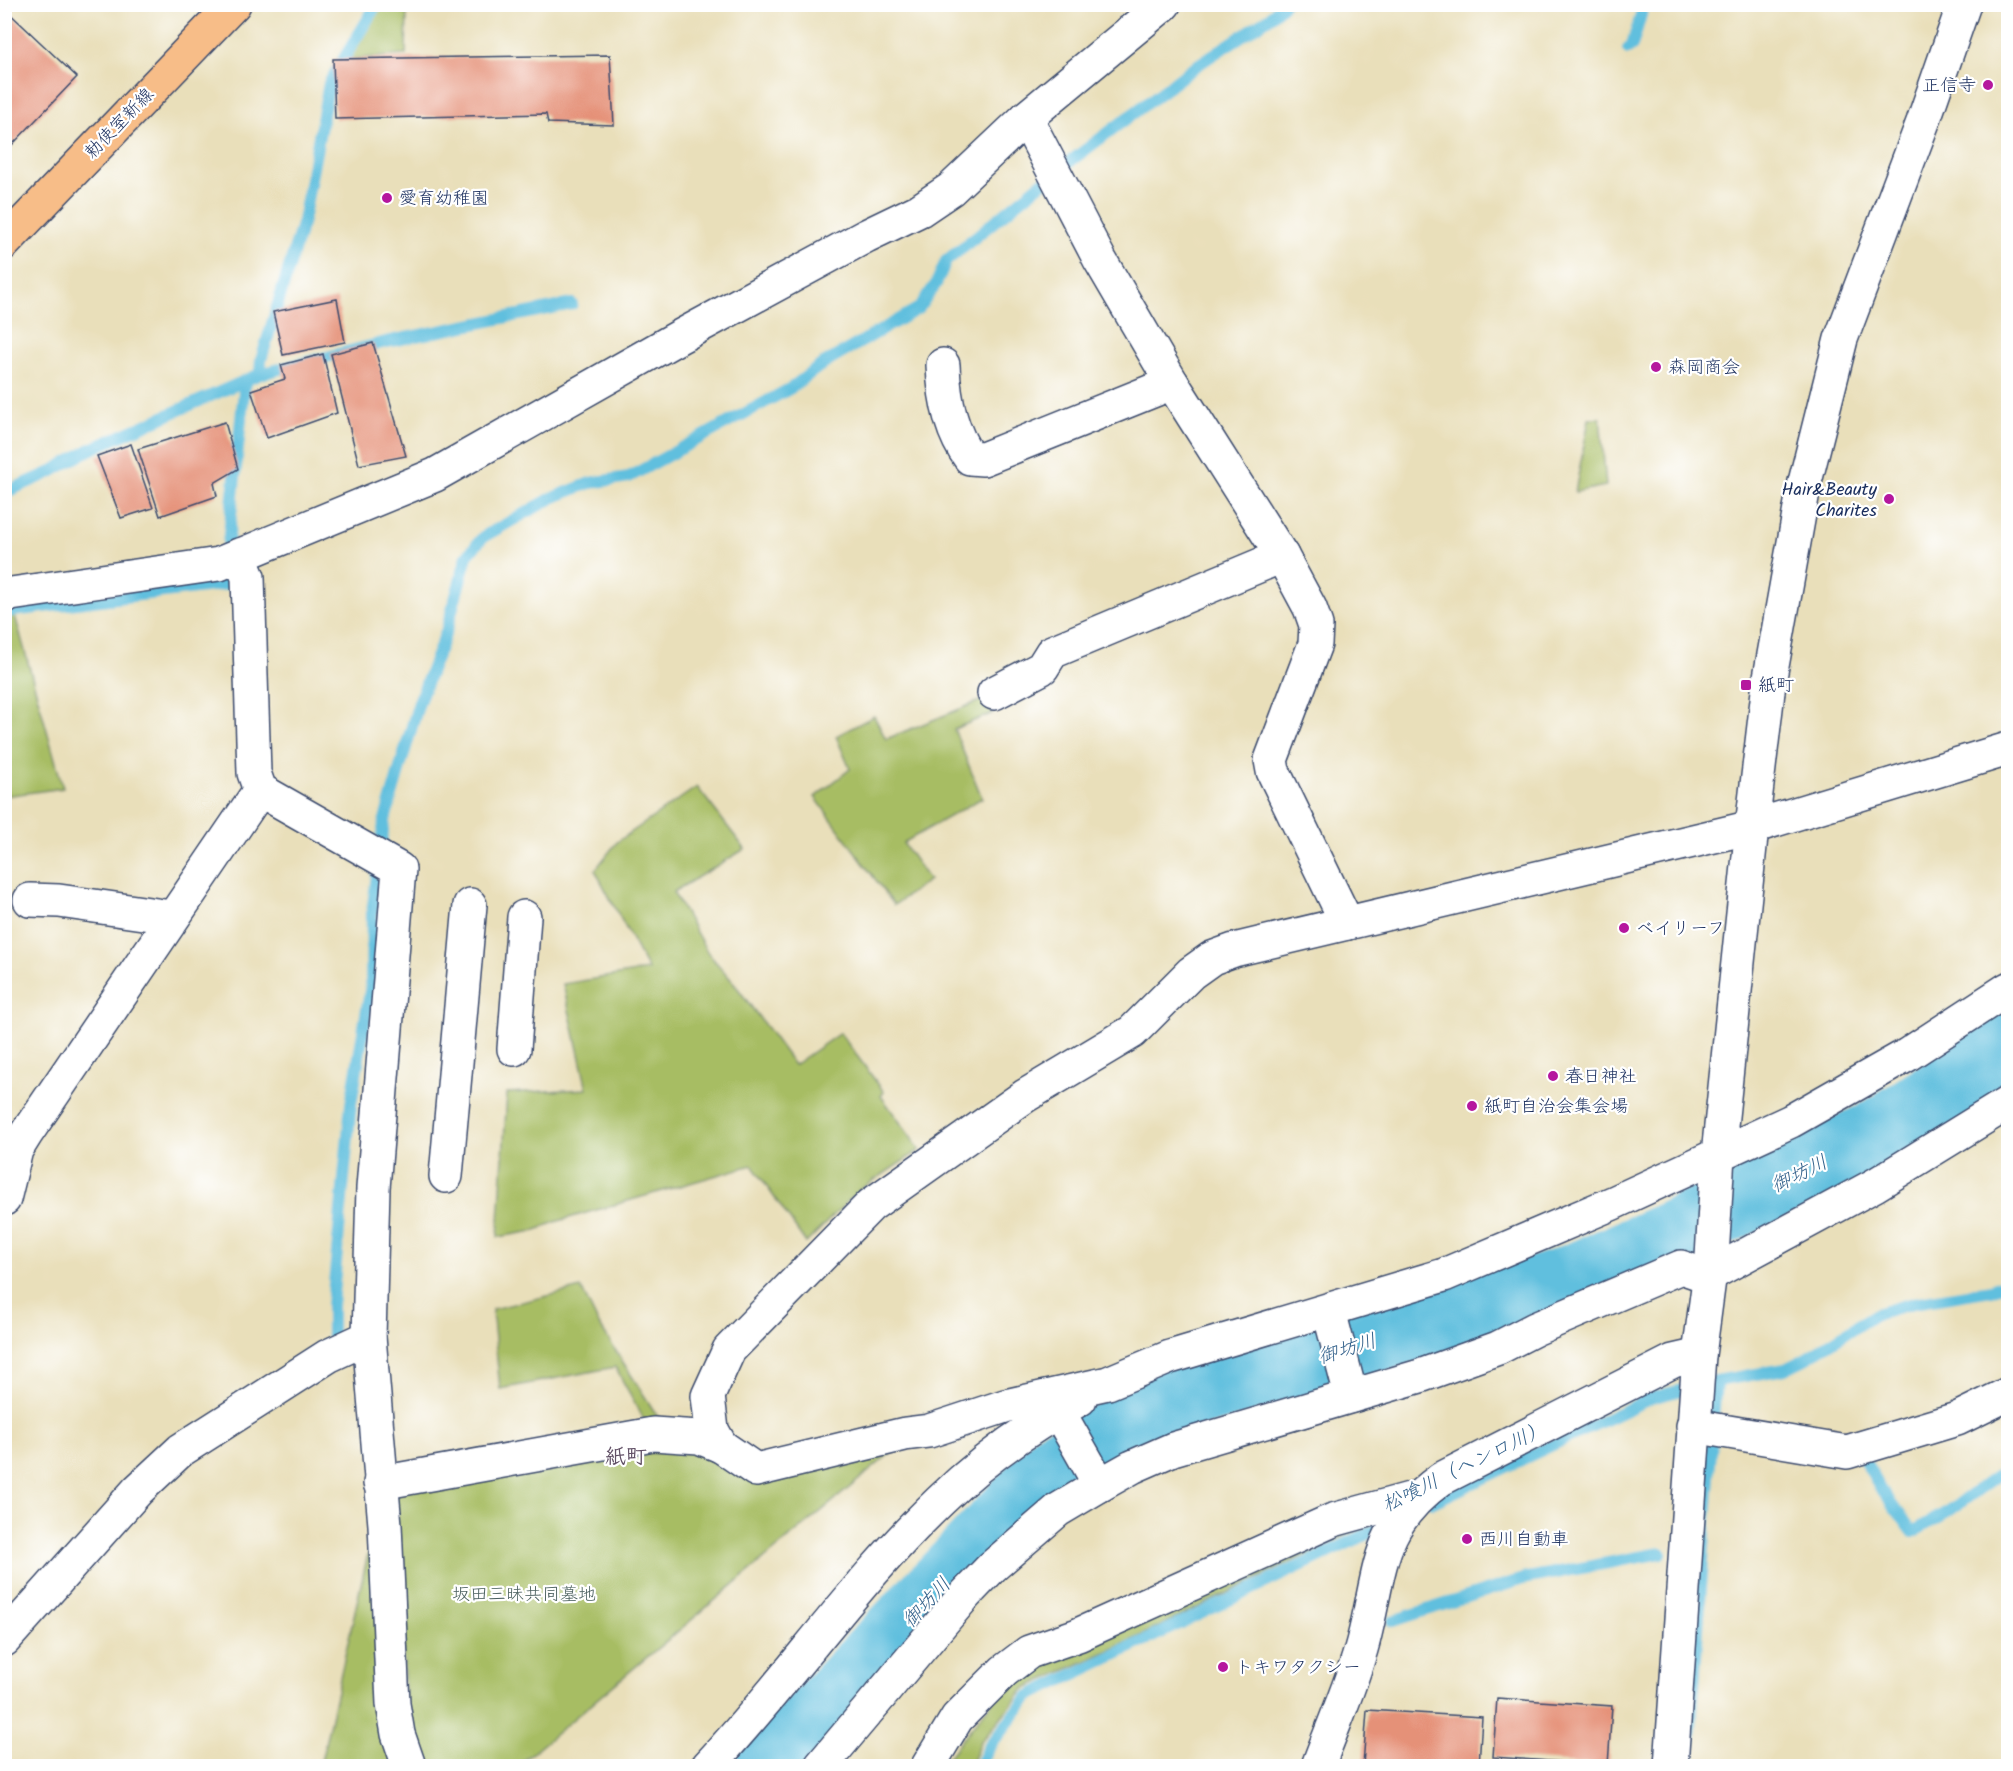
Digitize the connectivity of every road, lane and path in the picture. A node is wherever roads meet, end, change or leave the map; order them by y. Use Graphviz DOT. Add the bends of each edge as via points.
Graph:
graph roads {
  1 [pos="234,4"];
  2 [pos="1164,4"];
  3 [pos="1964,4"];
  4 [pos="1026,117"];
  5 [pos="4,243"];
  6 [pos="943,365"];
  7 [pos="1172,383"];
  8 [pos="239,555"];
  9 [pos="1282,556"];
  10 [pos="4,595"];
  11 [pos="994,693"];
  12 [pos="2008,749"];
  13 [pos="260,790"];
  14 [pos="1752,827"];
  15 [pos="30,900"];
  16 [pos="470,905"];
  17 [pos="171,917"];
  18 [pos="524,917"];
  19 [pos="1347,923"];
  20 [pos="2008,989"];
  21 [pos="514,1049"];
  22 [pos="2008,1103"];
  23 [pos="1718,1155"];
  24 [pos="446,1176"];
  25 [pos="4,1199"];
  26 [pos="1710,1266"];
  27 [pos="1329,1311"];
  28 [pos="369,1337"];
  29 [pos="1108,1383"];
  30 [pos="1696,1389"];
  31 [pos="2008,1394"];
  32 [pos="1351,1396"];
  33 [pos="1058,1411"];
  34 [pos="721,1446"];
  35 [pos="380,1483"];
  36 [pos="1100,1485"];
  37 [pos="1406,1511"];
  38 [pos="4,1640"];
  39 [pos="409,1767"];
  40 [pos="708,1767"];
  41 [pos="820,1767"];
  42 [pos="927,1767"];
  43 [pos="1318,1767"];
  44 [pos="1671,1767"];
  1 -- 5 [label="main road, 勅使室新線"];
  2 -- 4 [label="street"];
  3 -- 14 [label="street" via="1841,339 1804,486 1769,683"];
  4 -- 7 [label="street" via="1100,260"];
  4 -- 8 [label="street" via="951,189 920,210 679,337 435,475"];
  6 -- 7 [label="street" via="944,393 969,458 983,459"];
  7 -- 9 [label="street"];
  8 -- 10 [label="street" via="219,564"];
  8 -- 13 [label="street" via="248,577 254,773"];
  9 -- 11 [label="street" via="1052,652 1042,668"];
  9 -- 19 [label="street" via="1316,625 1315,644 1304,677 1273,752 1273,771"];
  12 -- 14 [label="street"];
  13 -- 17 [label="street"];
  13 -- 28 [label="street" via="399,869 372,1198"];
  14 -- 19 [label="street"];
  14 -- 23 [label="street"];
  15 -- 17 [label="street"];
  16 -- 24 [label="street"];
  17 -- 25 [label="street" via="166,930 16,1150"];
  18 -- 21 [label="street"];
  19 -- 34 [label="street" via="1212,958 1191,973 1132,1032 1025,1096 871,1204 729,1350 708,1396 712,1430"];
  20 -- 23 [label="street" via="1791,1121"];
  22 -- 26 [label="street" via="1875,1185"];
  23 -- 26 [label="street"];
  23 -- 27 [label="street" via="1444,1275"];
  26 -- 30 [label="street"];
  26 -- 32 [label="street" via="1681,1267 1498,1348"];
  27 -- 29 [label="street" via="1170,1357"];
  27 -- 32 [label="street"];
  28 -- 35 [label="street"];
  28 -- 38 [label="street" via="328,1356 181,1450 138,1490"];
  29 -- 33 [label="street"];
  29 -- 34 [label="street" via="1005,1406 929,1431 756,1470"];
  30 -- 31 [label="street" via="1847,1452 1957,1419"];
  30 -- 37 [label="street" via="1673,1361 1441,1479"];
  30 -- 44 [label="street"];
  32 -- 36 [label="street" via="1173,1449"];
  33 -- 36 [label="street"];
  33 -- 40 [label="street" via="1018,1436 940,1501"];
  34 -- 35 [label="street" via="699,1437 672,1433 644,1435"];
  35 -- 39 [label="street" via="393,1704"];
  36 -- 41 [label="street" via="1058,1510 986,1573"];
  37 -- 42 [label="street" via="1333,1520 1078,1635 1029,1652 957,1718"];
  37 -- 43 [label="street" via="1383,1552 1363,1644"];
}
